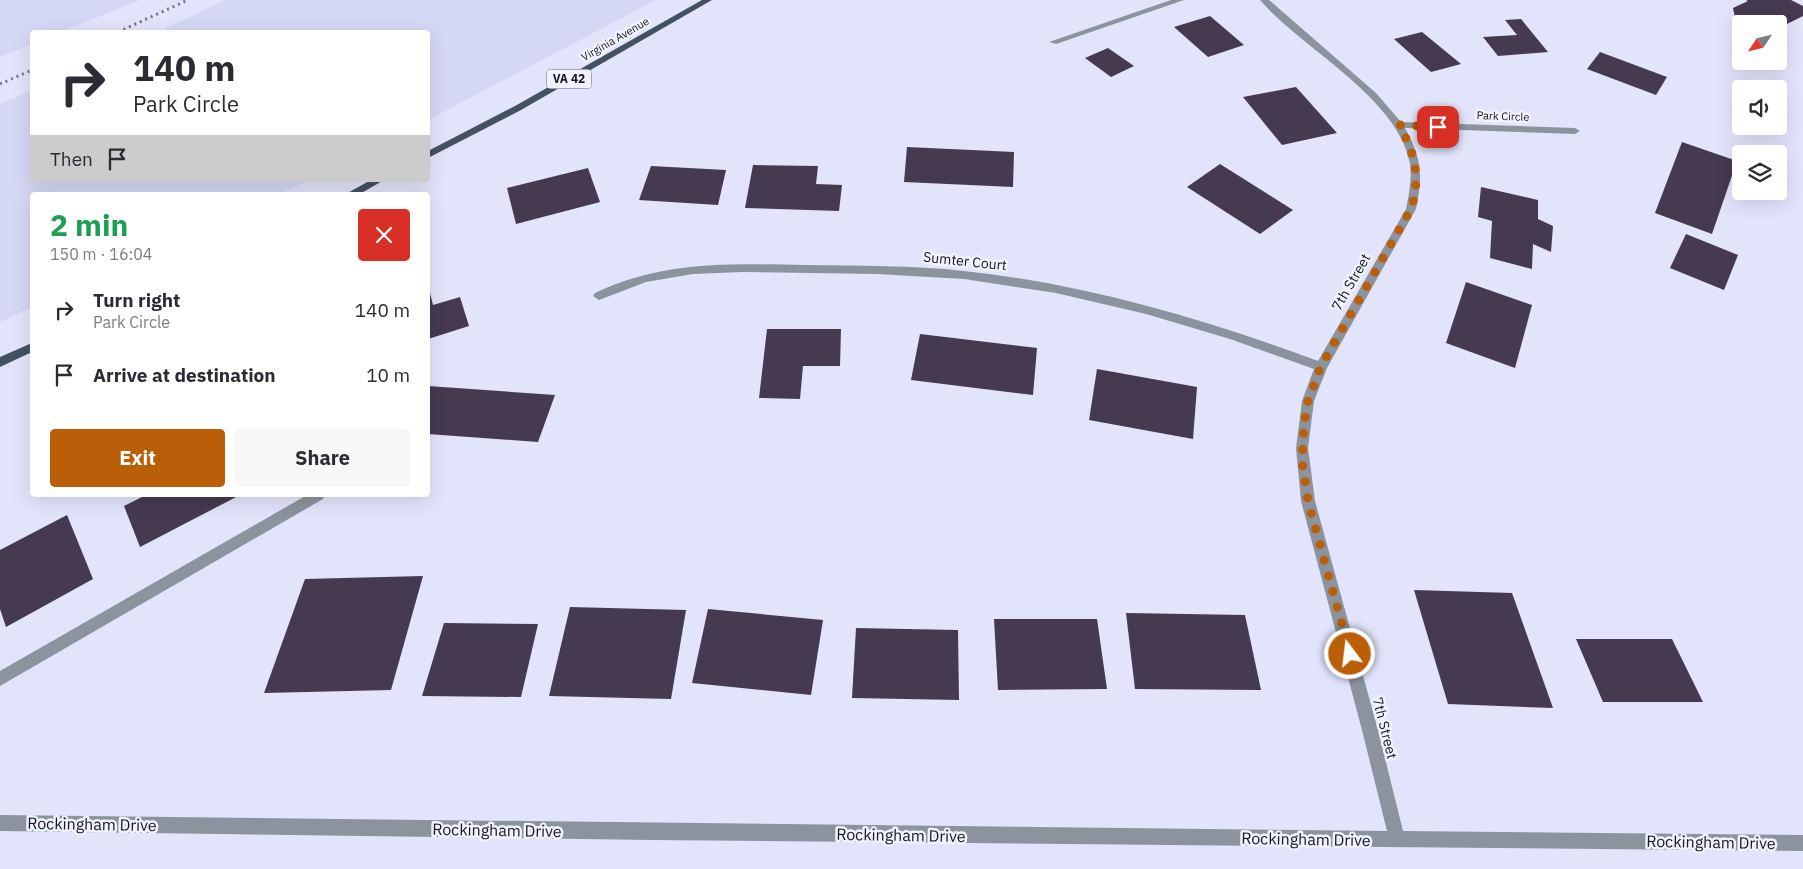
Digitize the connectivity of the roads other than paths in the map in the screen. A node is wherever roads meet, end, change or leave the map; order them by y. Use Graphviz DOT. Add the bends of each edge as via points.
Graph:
graph roads {
  1 [pos="708,0"];
  2 [pos="1180,0"];
  3 [pos="1264,0"];
  4 [pos="1053,42"];
  5 [pos="1399,125"];
  6 [pos="1575,131"];
  7 [pos="430,154"];
  8 [pos="375,182"];
  9 [pos="355,192"];
  10 [pos="599,296"];
  11 [pos="30,348"];
  12 [pos="0,362"];
  13 [pos="1321,366"];
  14 [pos="315,497"];
  15 [pos="0,679"];
  16 [pos="0,823"];
  17 [pos="1397,840"];
  18 [pos="1803,843"];
  1 -- 7 [label="main road, Virginia Avenue / VA 42"];
  2 -- 4 [label="street"];
  3 -- 5 [label="street, 7th Street" via="1372,95"];
  5 -- 6 [label="street, Park Circle"];
  5 -- 13 [label="street, 7th Street" via="1412,151 1417,173 1411,209"];
  8 -- 9 [label="main road"];
  10 -- 13 [label="street, Sumter Court" via="661,274 709,268 912,270 964,275 1068,291 1157,312 1238,336"];
  11 -- 12 [label="main road"];
  13 -- 17 [label="street, 7th Street" via="1308,401 1304,424 1302,461 1306,492"];
  14 -- 15 [label="street"];
  16 -- 17 [label="street, Rockingham Drive"];
  17 -- 18 [label="street, Rockingham Drive"];
}
